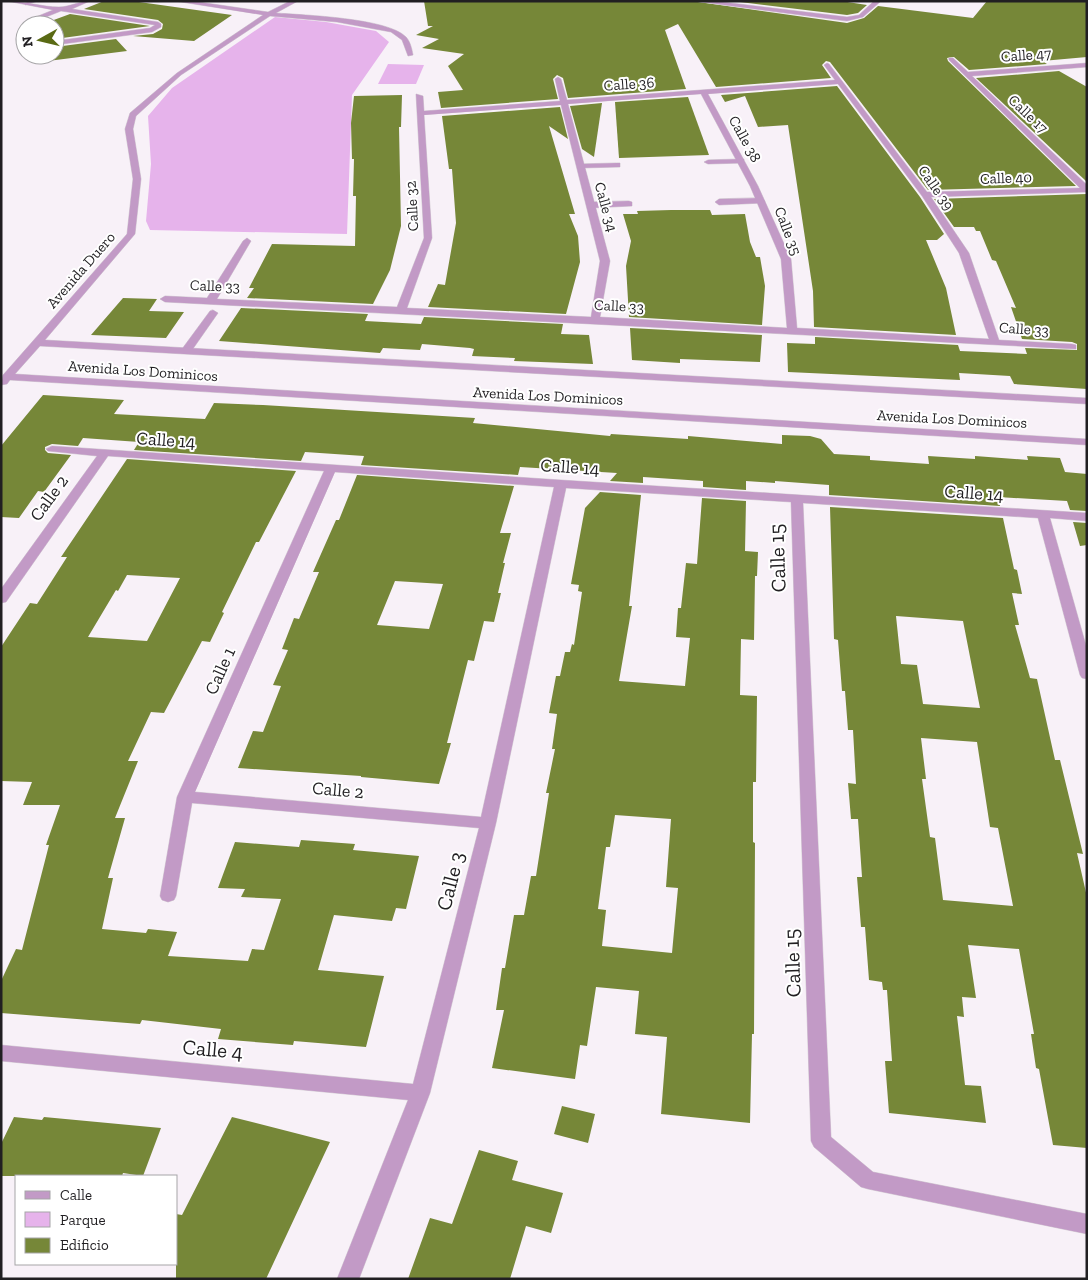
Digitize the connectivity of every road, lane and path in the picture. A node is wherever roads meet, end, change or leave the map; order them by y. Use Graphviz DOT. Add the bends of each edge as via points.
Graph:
graph roads {
  1 [pos="10,1"];
  2 [pos="35,1"];
  3 [pos="72,1"];
  4 [pos="87,1"];
  5 [pos="178,1"];
  6 [pos="208,1"];
  7 [pos="295,1"];
  8 [pos="697,1"];
  9 [pos="878,1"];
  10 [pos="28,4"];
  11 [pos="200,4"];
  12 [pos="60,8"];
  13 [pos="269,14"];
  14 [pos="44,15"];
  15 [pos="65,42"];
  16 [pos="410,55"];
  17 [pos="951,59"];
  18 [pos="827,65"];
  19 [pos="1087,65"];
  20 [pos="967,74"];
  21 [pos="558,79"];
  22 [pos="839,82"];
  23 [pos="703,92"];
  24 [pos="419,96"];
  25 [pos="566,102"];
  26 [pos="421,113"];
  27 [pos="741,161"];
  28 [pos="708,162"];
  29 [pos="617,165"];
  30 [pos="581,166"];
  31 [pos="1087,190"];
  32 [pos="926,195"];
  33 [pos="761,201"];
  34 [pos="719,202"];
  35 [pos="629,204"];
  36 [pos="592,205"];
  37 [pos="247,241"];
  38 [pos="165,299"];
  39 [pos="211,300"];
  40 [pos="401,310"];
  41 [pos="213,313"];
  42 [pos="595,320"];
  43 [pos="792,331"];
  44 [pos="995,342"];
  45 [pos="38,343"];
  46 [pos="1072,347"];
  47 [pos="186,351"];
  48 [pos="4,381"];
  49 [pos="1087,401"];
  50 [pos="1087,442"];
  51 [pos="52,449"];
  52 [pos="105,454"];
  53 [pos="331,468"];
  54 [pos="561,484"];
  55 [pos="797,499"];
  56 [pos="1043,515"];
  57 [pos="1087,517"];
  58 [pos="1,599"];
  59 [pos="1087,675"];
  60 [pos="185,797"];
  61 [pos="488,823"];
  62 [pos="168,896"];
  63 [pos="1,1053"];
  64 [pos="420,1093"];
  65 [pos="1087,1224"];
  66 [pos="348,1279"];
  1 -- 10 [label="street"];
  2 -- 10 [label="street"];
  3 -- 12 [label="street"];
  4 -- 12 [label="street"];
  5 -- 11 [label="street"];
  6 -- 11 [label="street"];
  7 -- 13 [label="street, Avenida Duero"];
  8 -- 9 [label="street" via="846,19 861,16"];
  10 -- 12 [label="street"];
  11 -- 13 [label="street"];
  12 -- 14 [label="street"];
  12 -- 15 [label="street" via="158,24 152,30"];
  13 -- 16 [label="street" via="337,20 393,30 405,39"];
  13 -- 45 [label="street, Avenida Duero" via="179,74 133,115 129,129 137,179 131,234"];
  17 -- 20 [label="street, Calle 17"];
  18 -- 22 [label="street, Calle 39"];
  19 -- 20 [label="street, Calle 47"];
  20 -- 31 [label="street, Calle 17"];
  21 -- 25 [label="street, Calle 34"];
  22 -- 23 [label="street, Calle 36"];
  22 -- 32 [label="street, Calle 39"];
  23 -- 25 [label="street, Calle 36"];
  23 -- 27 [label="street, Calle 38"];
  24 -- 26 [label="street, Calle 32"];
  25 -- 26 [label="street, Calle 36"];
  25 -- 30 [label="street, Calle 34"];
  26 -- 40 [label="street, Calle 32" via="428,238"];
  27 -- 28 [label="street"];
  27 -- 33 [label="street, Calle 38"];
  29 -- 30 [label="street"];
  30 -- 36 [label="street, Calle 34"];
  31 -- 32 [label="street, Calle 40"];
  32 -- 44 [label="street, Calle 39" via="964,253"];
  33 -- 34 [label="street"];
  33 -- 43 [label="street, Calle 35" via="786,259"];
  35 -- 36 [label="street"];
  36 -- 42 [label="street, Calle 34" via="605,261"];
  37 -- 39 [label="street"];
  38 -- 39 [label="street, Calle 33"];
  39 -- 40 [label="street, Calle 33"];
  40 -- 42 [label="street, Calle 33"];
  41 -- 47 [label="street"];
  42 -- 43 [label="street, Calle 33"];
  43 -- 44 [label="street, Calle 33"];
  44 -- 46 [label="street, Calle 33"];
  45 -- 47 [label="street, Avenida Los Dominicos"];
  45 -- 48 [label="street, Avenida Duero"];
  47 -- 49 [label="street, Avenida Los Dominicos"];
  48 -- 50 [label="street, Avenida Los Dominicos"];
  51 -- 52 [label="street, Calle 14"];
  52 -- 53 [label="street, Calle 14"];
  52 -- 58 [label="street, Calle 2"];
  53 -- 54 [label="street, Calle 14"];
  53 -- 60 [label="street, Calle 1"];
  54 -- 55 [label="street, Calle 14"];
  54 -- 61 [label="street, Calle 3"];
  55 -- 56 [label="street, Calle 14"];
  55 -- 65 [label="street, Calle 15" via="821,1141 868,1180"];
  56 -- 57 [label="street, Calle 14"];
  56 -- 59 [label="street"];
  60 -- 61 [label="street, Calle 2"];
  60 -- 62 [label="street, Calle 1"];
  61 -- 64 [label="street, Calle 3"];
  63 -- 64 [label="street, Calle 4"];
  64 -- 66 [label="street, Calle 3"];
}
